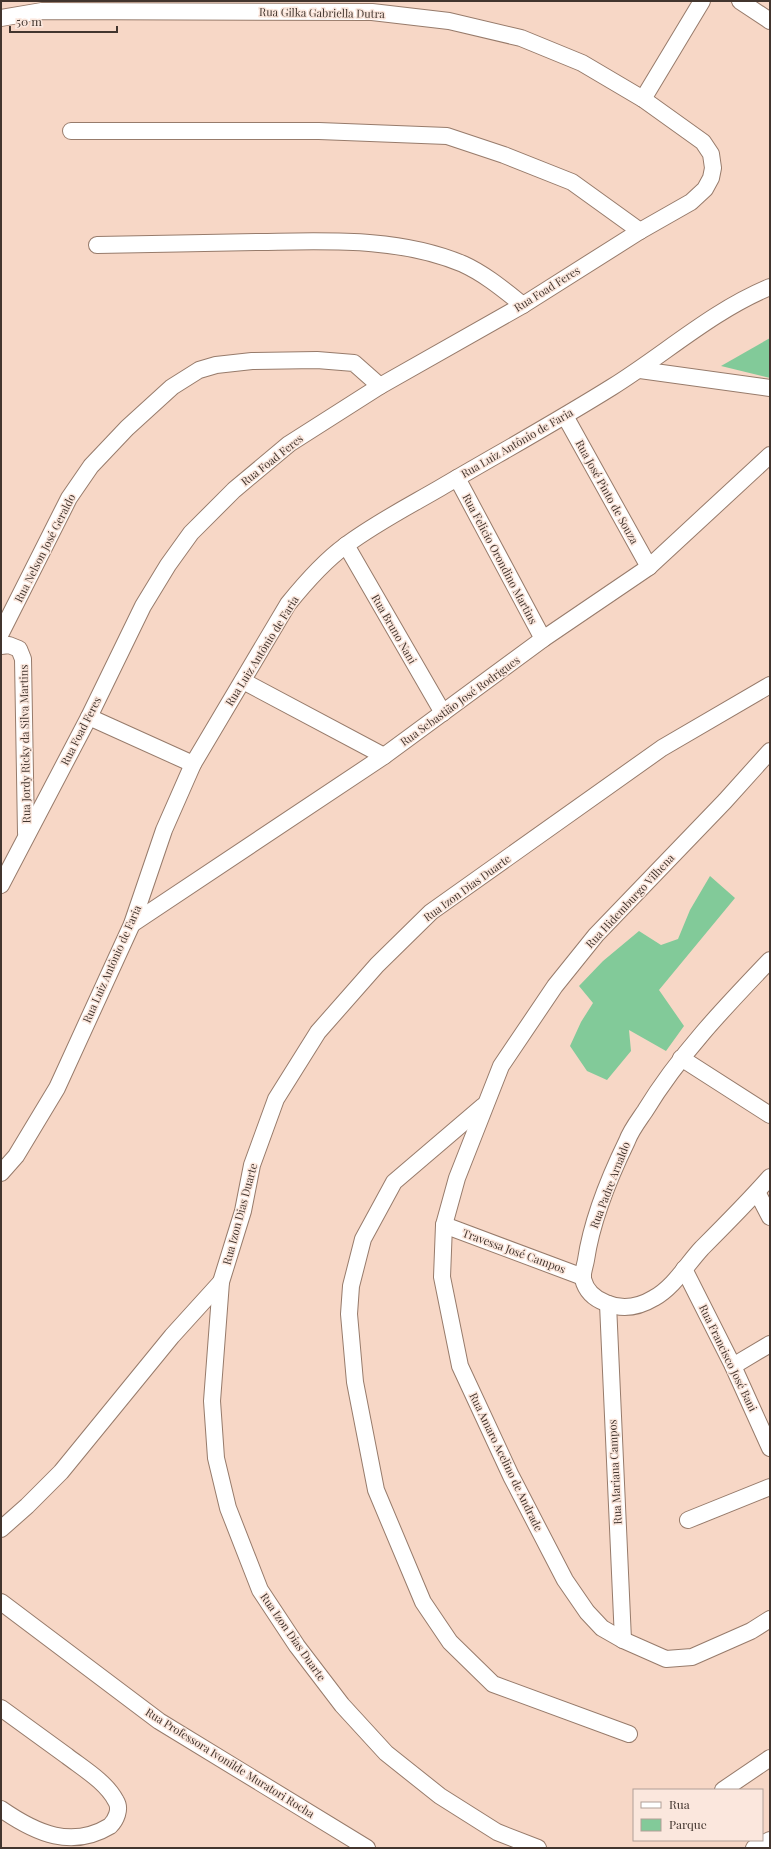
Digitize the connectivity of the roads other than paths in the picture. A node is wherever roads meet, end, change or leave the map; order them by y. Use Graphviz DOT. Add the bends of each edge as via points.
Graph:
graph roads {
  1 [pos="702,1"];
  2 [pos="740,1"];
  3 [pos="1,18"];
  4 [pos="770,21"];
  5 [pos="643,99"];
  6 [pos="71,131"];
  7 [pos="713,168"];
  8 [pos="640,231"];
  9 [pos="97,245"];
  10 [pos="770,287"];
  11 [pos="523,305"];
  12 [pos="640,370"];
  13 [pos="380,386"];
  14 [pos="770,388"];
  15 [pos="565,416"];
  16 [pos="770,455"];
  17 [pos="457,478"];
  18 [pos="346,545"];
  19 [pos="649,567"];
  20 [pos="6,608"];
  21 [pos="1,633"];
  22 [pos="543,639"];
  23 [pos="1,646"];
  24 [pos="242,681"];
  25 [pos="770,685"];
  26 [pos="443,713"];
  27 [pos="89,717"];
  28 [pos="770,751"];
  29 [pos="384,756"];
  30 [pos="193,764"];
  31 [pos="26,835"];
  32 [pos="1,885"];
  33 [pos="132,924"];
  34 [pos="770,960"];
  35 [pos="681,1058"];
  36 [pos="484,1105"];
  37 [pos="770,1115"];
  38 [pos="8,1156"];
  39 [pos="1,1173"];
  40 [pos="770,1177"];
  41 [pos="757,1192"];
  42 [pos="770,1217"];
  43 [pos="444,1225"];
  44 [pos="684,1269"];
  45 [pos="583,1277"];
  46 [pos="221,1282"];
  47 [pos="608,1304"];
  48 [pos="770,1344"];
  49 [pos="733,1366"];
  50 [pos="770,1448"];
  51 [pos="770,1486"];
  52 [pos="688,1520"];
  53 [pos="1,1529"];
  54 [pos="1,1602"];
  55 [pos="770,1619"];
  56 [pos="623,1640"];
  57 [pos="1,1708"];
  58 [pos="629,1734"];
  59 [pos="770,1758"];
  60 [pos="724,1789"];
  61 [pos="1,1809"];
  62 [pos="770,1840"];
  63 [pos="367,1848"];
  64 [pos="538,1848"];
  65 [pos="754,1848"];
  1 -- 5 [label="street"];
  2 -- 4 [label="street"];
  3 -- 5 [label="street, Rua Gilka Gabriella Dutra" via="42,11 364,12 449,21 521,38 582,63"];
  5 -- 7 [label="street, Rua Gilka Gabriella Dutra" via="703,142 711,154"];
  6 -- 8 [label="street" via="318,131 447,136 572,182"];
  7 -- 8 [label="street, Rua Foad Feres" via="705,189 691,202"];
  8 -- 11 [label="street, Rua Foad Feres"];
  9 -- 11 [label="street" via="336,240 384,243 438,255 463,264 486,276"];
  10 -- 12 [label="street, Rua Luiz Antônio de Faria" via="723,311"];
  11 -- 13 [label="street, Rua Foad Feres"];
  12 -- 14 [label="street"];
  12 -- 15 [label="street, Rua Luiz Antônio de Faria"];
  13 -- 20 [label="street, Rua Nelson José Geraldo" via="354,363 316,360 252,361 216,365 199,370 172,386 91,466 69,498"];
  13 -- 27 [label="street, Rua Foad Feres" via="289,444 234,490 191,534 143,606"];
  15 -- 17 [label="street, Rua Luiz Antônio de Faria"];
  15 -- 19 [label="street, Rua José Pinto de Souza"];
  16 -- 19 [label="street, Rua Sebastião José Rodrigues"];
  17 -- 18 [label="street, Rua Luiz Antônio de Faria"];
  17 -- 22 [label="street, Rua Felicio Orondino Martins"];
  18 -- 24 [label="street, Rua Luiz Antônio de Faria" via="304,584 288,604"];
  18 -- 26 [label="street, Rua Bruno Nani"];
  19 -- 22 [label="street, Rua Sebastião José Rodrigues"];
  20 -- 21 [label="street, Rua Nelson José Geraldo"];
  22 -- 26 [label="street, Rua Sebastião José Rodrigues"];
  23 -- 31 [label="street, Rua Jordy Ricky da Silva Martins" via="9,645 19,649 23,659"];
  24 -- 29 [label="street"];
  24 -- 30 [label="street, Rua Luiz Antônio de Faria"];
  25 -- 46 [label="street, Rua Izon Dias Duarte" via="662,748 431,912 376,965 318,1032 276,1098 252,1165 243,1211"];
  26 -- 29 [label="street, Rua Sebastião José Rodrigues"];
  27 -- 30 [label="street"];
  27 -- 31 [label="street, Rua Foad Feres"];
  28 -- 36 [label="street, Rua Hidemburgo Vilhena" via="596,934 555,986 501,1066"];
  29 -- 33 [label="street, Rua Sebastião José Rodrigues"];
  30 -- 33 [label="street, Rua Luiz Antônio de Faria" via="164,830"];
  31 -- 32 [label="street, Rua Foad Feres"];
  33 -- 38 [label="street, Rua Luiz Antônio de Faria" via="57,1088"];
  34 -- 35 [label="street, Rua Padre Arnaldo" via="720,1012"];
  35 -- 37 [label="street"];
  35 -- 45 [label="street, Rua Padre Arnaldo" via="627,1139 596,1216"];
  36 -- 43 [label="street, Rua Amaro Acelino de Andrade" via="457,1178"];
  36 -- 58 [label="street" via="394,1182 363,1239 351,1286 349,1314 355,1382 376,1490 423,1602 450,1642 493,1684"];
  38 -- 39 [label="street, Rua Luiz Antônio de Faria"];
  40 -- 41 [label="street"];
  41 -- 42 [label="street"];
  41 -- 44 [label="street"];
  43 -- 45 [label="street, Travessa José Campos"];
  43 -- 56 [label="street, Rua Amaro Acelino de Andrade" via="442,1277 460,1366 511,1476 565,1580 586,1612 602,1628"];
  44 -- 47 [label="street" via="670,1286 655,1298 640,1305 621,1307"];
  44 -- 49 [label="street, Rua Francisco José Bani"];
  45 -- 47 [label="street" via="588,1290 596,1299"];
  46 -- 53 [label="street" via="172,1336 61,1472"];
  46 -- 64 [label="street, Rua Izon Dias Duarte" via="212,1401 216,1458 228,1508 260,1590 297,1646 337,1699 386,1753 440,1796 484,1824 497,1832"];
  47 -- 56 [label="street, Rua Mariana Campos"];
  48 -- 49 [label="street"];
  49 -- 50 [label="street, Rua Francisco José Bani"];
  51 -- 52 [label="street"];
  54 -- 63 [label="street, Rua Professora Ivonilde Muratori Rocha" via="159,1721"];
  55 -- 56 [label="street, Rua Amaro Acelino de Andrade" via="751,1631 692,1657 666,1659"];
  57 -- 61 [label="street" via="88,1772 109,1790 118,1808 113,1823 103,1834 86,1844 70,1847 59,1846 43,1838"];
  59 -- 60 [label="street"];
  62 -- 65 [label="street"];
}
